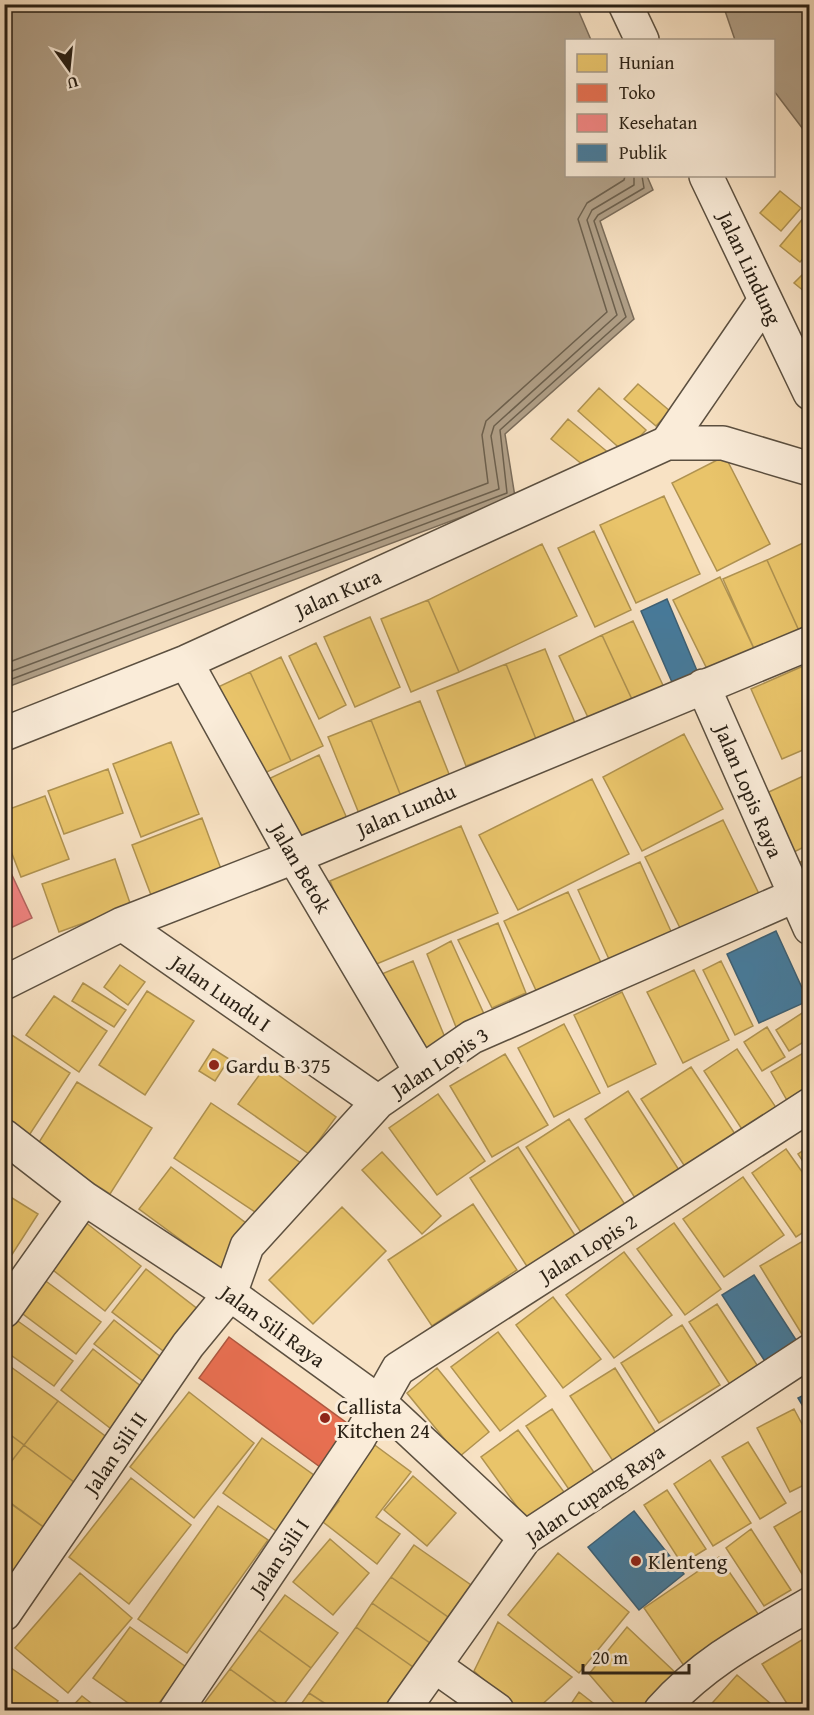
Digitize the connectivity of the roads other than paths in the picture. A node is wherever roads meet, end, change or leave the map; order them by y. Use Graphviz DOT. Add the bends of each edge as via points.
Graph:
graph roads {
  1 [pos="625,4"];
  2 [pos="642,39"];
  3 [pos="706,177"];
  4 [pos="765,300"];
  5 [pos="810,393"];
  6 [pos="667,443"];
  7 [pos="810,469"];
  8 [pos="810,643"];
  9 [pos="186,662"];
  10 [pos="703,686"];
  11 [pos="4,734"];
  12 [pos="294,857"];
  13 [pos="794,896"];
  14 [pos="122,924"];
  15 [pos="810,928"];
  16 [pos="4,983"];
  17 [pos="421,1072"];
  18 [pos="378,1102"];
  19 [pos="810,1105"];
  20 [pos="4,1136"];
  21 [pos="84,1197"];
  22 [pos="230,1294"];
  23 [pos="4,1311"];
  24 [pos="810,1351"];
  25 [pos="379,1402"];
  26 [pos="525,1538"];
  27 [pos="810,1604"];
  28 [pos="4,1614"];
  29 [pos="435,1666"];
  30 [pos="176,1710"];
  31 [pos="403,1710"];
  32 [pos="497,1710"];
  33 [pos="661,1710"];
  1 -- 2 [label="street"];
  3 -- 4 [label="street, Jalan Lindung"];
  4 -- 5 [label="street, Jalan Lindung"];
  4 -- 6 [label="street"];
  6 -- 7 [label="street, Jalan Kura" via="723,444"];
  6 -- 9 [label="street, Jalan Kura"];
  8 -- 10 [label="street, Jalan Lundu"];
  9 -- 11 [label="street, Jalan Kura"];
  9 -- 12 [label="street, Jalan Betok"];
  10 -- 12 [label="street, Jalan Lundu"];
  10 -- 13 [label="street, Jalan Lopis Raya"];
  12 -- 14 [label="street, Jalan Lundu"];
  12 -- 17 [label="street, Jalan Betok"];
  13 -- 15 [label="street, Jalan Lopis Raya"];
  13 -- 17 [label="street, Jalan Lopis 3" via="472,1037"];
  14 -- 16 [label="street, Jalan Lundu"];
  14 -- 18 [label="street, Jalan Lundu I"];
  17 -- 18 [label="street, Jalan Lopis 3"];
  18 -- 22 [label="street, Jalan Lopis 3" via="247,1246"];
  19 -- 25 [label="street, Jalan Lopis 2" via="398,1369"];
  20 -- 21 [label="street, Jalan Sili Raya"];
  21 -- 22 [label="street, Jalan Sili Raya"];
  21 -- 23 [label="street"];
  22 -- 25 [label="street, Jalan Sili Raya"];
  22 -- 28 [label="street, Jalan Sili II" via="189,1345"];
  24 -- 26 [label="street, Jalan Cupang Raya"];
  25 -- 26 [label="street, Jalan Sili Raya"];
  25 -- 30 [label="street, Jalan Sili I"];
  26 -- 29 [label="street, Jalan Cupang Raya"];
  27 -- 33 [label="street" via="709,1664"];
  29 -- 31 [label="street, Jalan Cupang Raya"];
  29 -- 32 [label="street"];
}
